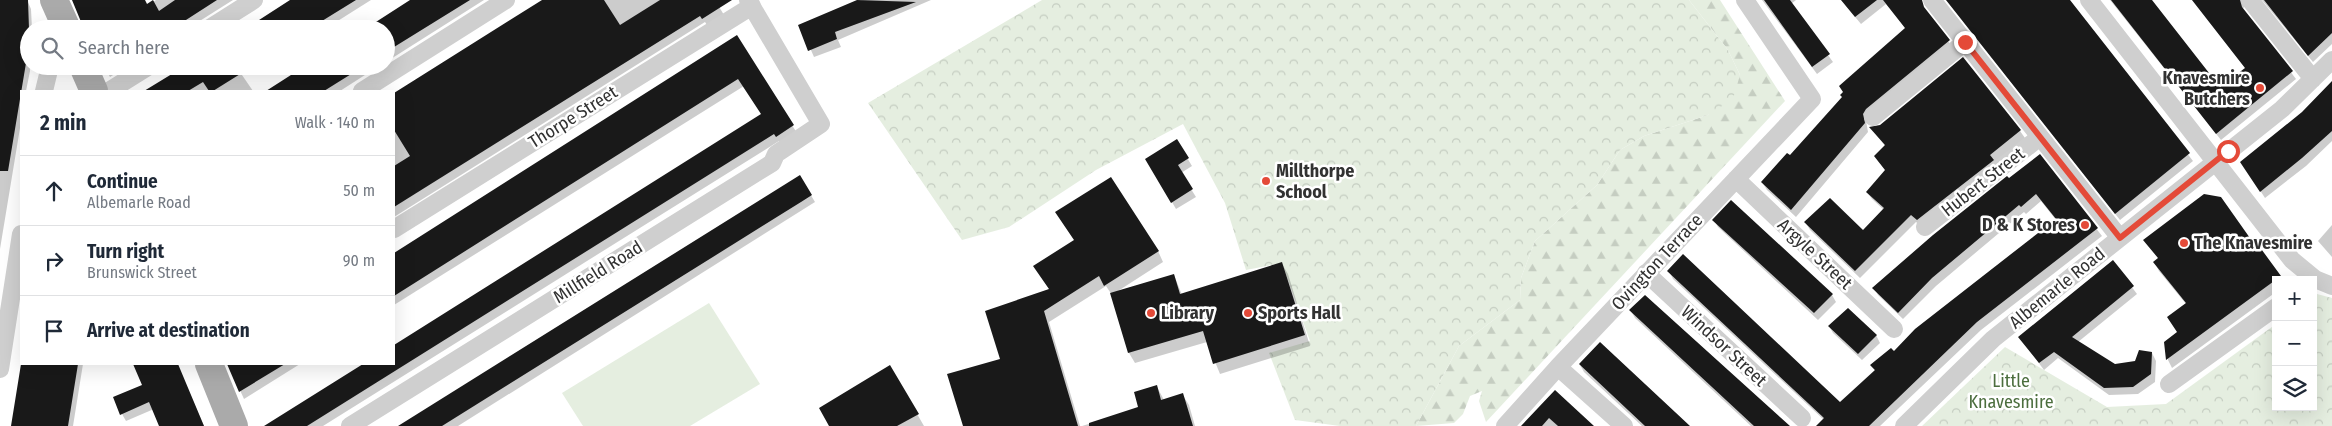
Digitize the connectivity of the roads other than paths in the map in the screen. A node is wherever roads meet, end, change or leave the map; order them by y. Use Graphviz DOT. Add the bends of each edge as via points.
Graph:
graph roads {
  1 [pos="54,0"];
  2 [pos="254,0"];
  3 [pos="506,0"];
  4 [pos="1745,0"];
  5 [pos="1932,0"];
  6 [pos="2089,0"];
  7 [pos="2250,0"];
  8 [pos="750,3"];
  9 [pos="63,20"];
  10 [pos="222,20"];
  11 [pos="1965,42"];
  12 [pos="2332,60"];
  13 [pos="395,70"];
  14 [pos="48,75"];
  15 [pos="87,75"];
  16 [pos="135,75"];
  17 [pos="387,75"];
  18 [pos="2313,79"];
  19 [pos="44,90"];
  20 [pos="94,90"];
  21 [pos="111,90"];
  22 [pos="364,90"];
  23 [pos="1873,117"];
  24 [pos="2040,137"];
  25 [pos="2214,161"];
  26 [pos="1736,179"];
  27 [pos="1925,227"];
  28 [pos="395,228"];
  29 [pos="2120,238"];
  30 [pos="20,240"];
  31 [pos="1646,273"];
  32 [pos="2324,282"];
  33 [pos="2272,310"];
  34 [pos="1894,329"];
  35 [pos="209,365"];
  36 [pos="1558,366"];
  37 [pos="0,369"];
  38 [pos="2169,384"];
  39 [pos="1802,418"];
  40 [pos="234,426"];
  41 [pos="350,426"];
  42 [pos="1505,426"];
  43 [pos="1624,426"];
  44 [pos="1904,426"];
  1 -- 9 [label="main road"];
  2 -- 10 [label="street"];
  3 -- 13 [label="street"];
  4 -- 26 [label="street, Ovington Terrace" via="1812,99"];
  5 -- 11 [label="street"];
  6 -- 25 [label="street"];
  7 -- 18 [label="street"];
  8 -- 28 [label="street, Thorpe Street"];
  8 -- 41 [label="street, Millfield Road" via="822,124 776,154 772,163"];
  11 -- 23 [label="street"];
  11 -- 24 [label="street"];
  12 -- 18 [label="street, Albemarle Road"];
  14 -- 19 [label="street"];
  15 -- 20 [label="main road"];
  16 -- 21 [label="street"];
  17 -- 22 [label="street"];
  18 -- 25 [label="street, Albemarle Road" via="2282,109"];
  24 -- 27 [label="street, Hubert Street"];
  24 -- 29 [label="street"];
  25 -- 29 [label="street, Albemarle Road"];
  25 -- 32 [label="street" via="2292,260"];
  26 -- 31 [label="street, Ovington Terrace"];
  26 -- 34 [label="street, Argyle Street"];
  29 -- 44 [label="street, Albemarle Road" via="1993,339"];
  30 -- 37 [label="street"];
  31 -- 36 [label="street, Ovington Terrace"];
  31 -- 39 [label="street, Windsor Street"];
  33 -- 38 [label="street"];
  35 -- 40 [label="main road"];
  36 -- 42 [label="street, Ovington Terrace"];
  36 -- 43 [label="street"];
}
